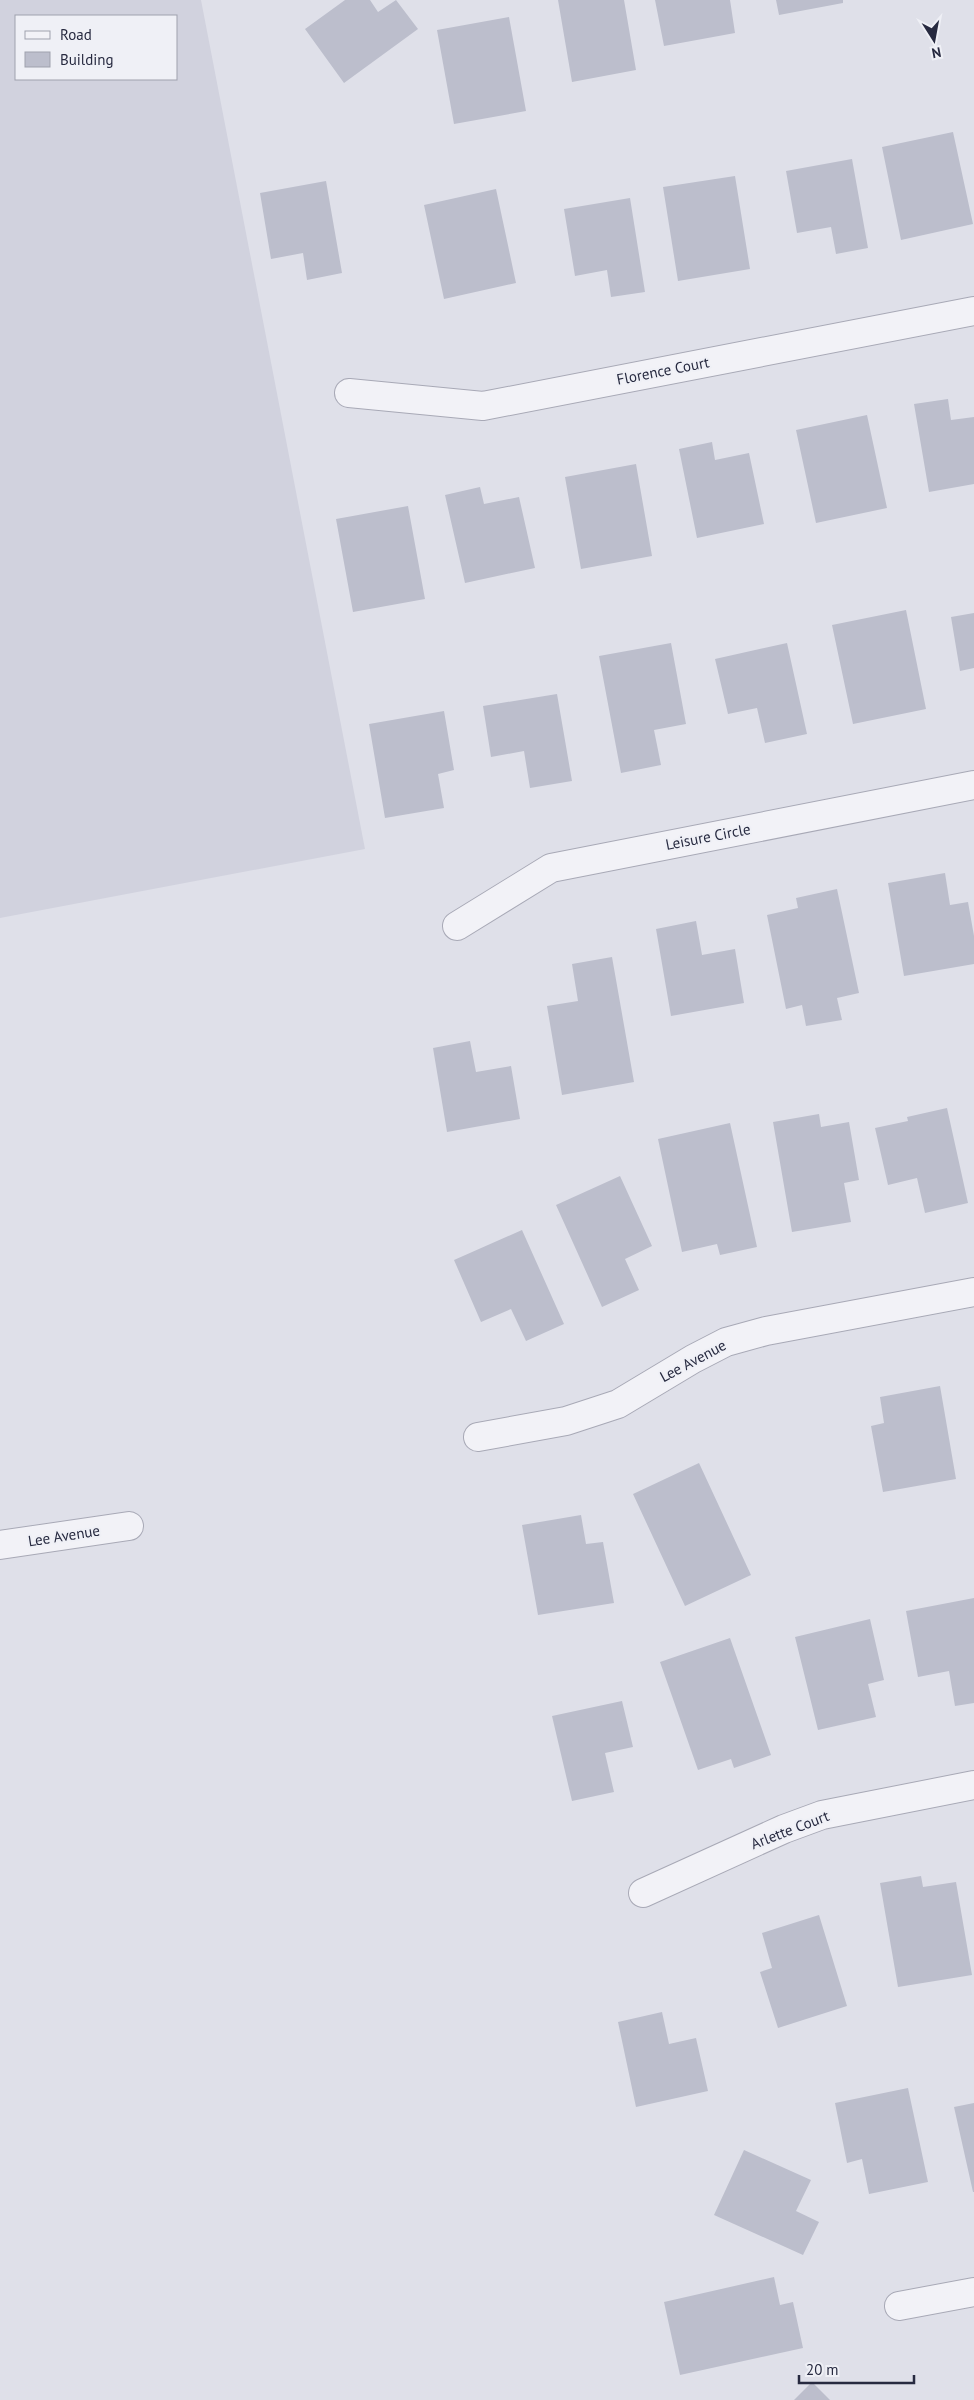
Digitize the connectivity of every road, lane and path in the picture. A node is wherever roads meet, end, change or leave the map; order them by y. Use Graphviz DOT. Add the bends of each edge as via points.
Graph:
graph roads {
  1 [pos="974,311"];
  2 [pos="350,393"];
  3 [pos="974,785"];
  4 [pos="458,926"];
  5 [pos="974,1292"];
  6 [pos="478,1438"];
  7 [pos="129,1526"];
  8 [pos="0,1546"];
  9 [pos="974,1786"];
  10 [pos="643,1893"];
  11 [pos="974,2292"];
  12 [pos="899,2306"];
  1 -- 2 [label="street, Florence Court" via="483,406"];
  3 -- 4 [label="street, Leisure Circle" via="551,868"];
  5 -- 6 [label="street, Lee Avenue" via="766,1331 726,1342 618,1404 566,1421"];
  7 -- 8 [label="street, Lee Avenue"];
  9 -- 10 [label="street, Arlette Court" via="822,1815"];
  11 -- 12 [label="street"];
}
